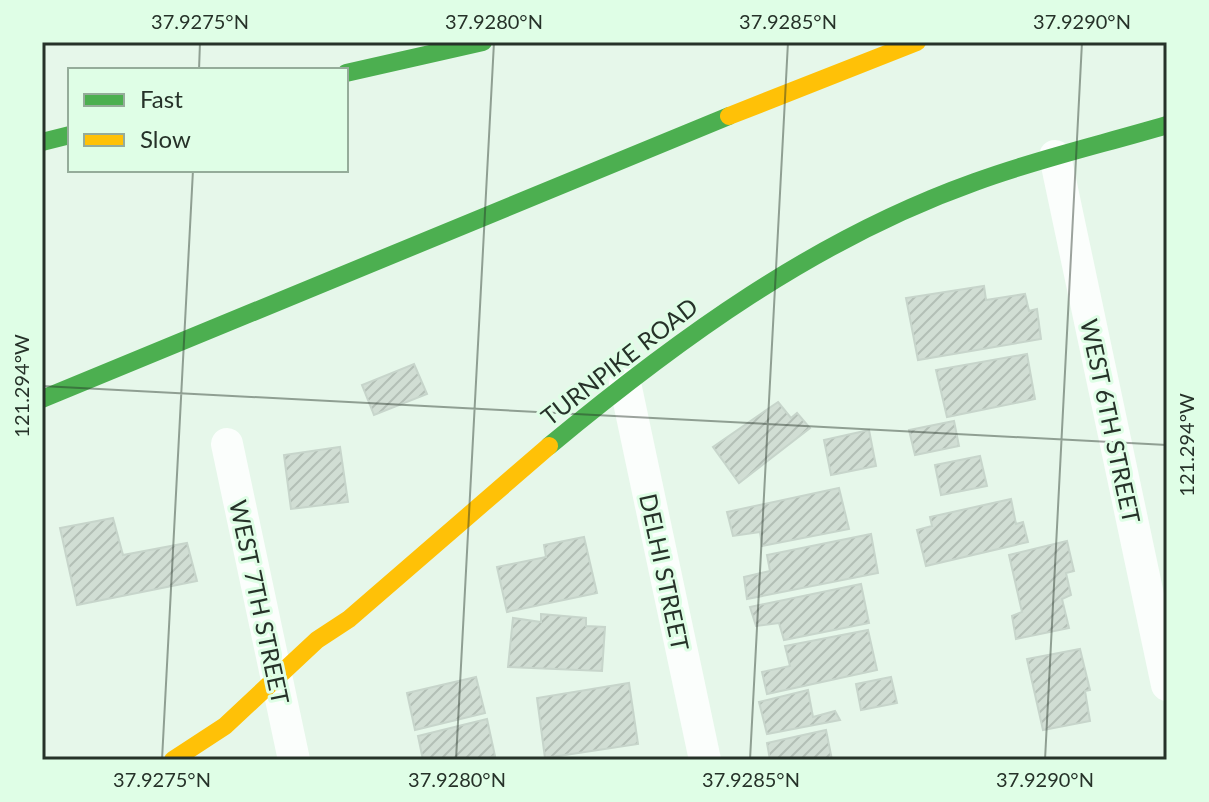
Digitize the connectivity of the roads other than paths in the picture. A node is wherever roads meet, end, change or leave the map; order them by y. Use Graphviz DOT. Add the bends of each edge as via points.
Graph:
graph roads {
  1 [pos="483,42"];
  2 [pos="917,42"];
  3 [pos="348,73"];
  4 [pos="1167,125"];
  5 [pos="68,136"];
  6 [pos="42,142"];
  7 [pos="1055,156"];
  8 [pos="625,383"];
  9 [pos="42,399"];
  10 [pos="227,444"];
  11 [pos="277,678"];
  12 [pos="1167,685"];
  13 [pos="173,760"];
  14 [pos="294,760"];
  15 [pos="705,760"];
  1 -- 3 [label="main road"];
  2 -- 9 [label="main road"];
  4 -- 7 [label="main road, TURNPIKE ROAD"];
  5 -- 6 [label="main road"];
  7 -- 8 [label="main road, TURNPIKE ROAD" via="974,182 847,239 745,296"];
  7 -- 12 [label="street, WEST 6TH STREET"];
  8 -- 11 [label="main road, TURNPIKE ROAD"];
  8 -- 15 [label="street, DELHI STREET"];
  10 -- 11 [label="street, WEST 7TH STREET"];
  11 -- 13 [label="main road, TURNPIKE ROAD" via="225,726"];
  11 -- 14 [label="street, WEST 7TH STREET"];
}
